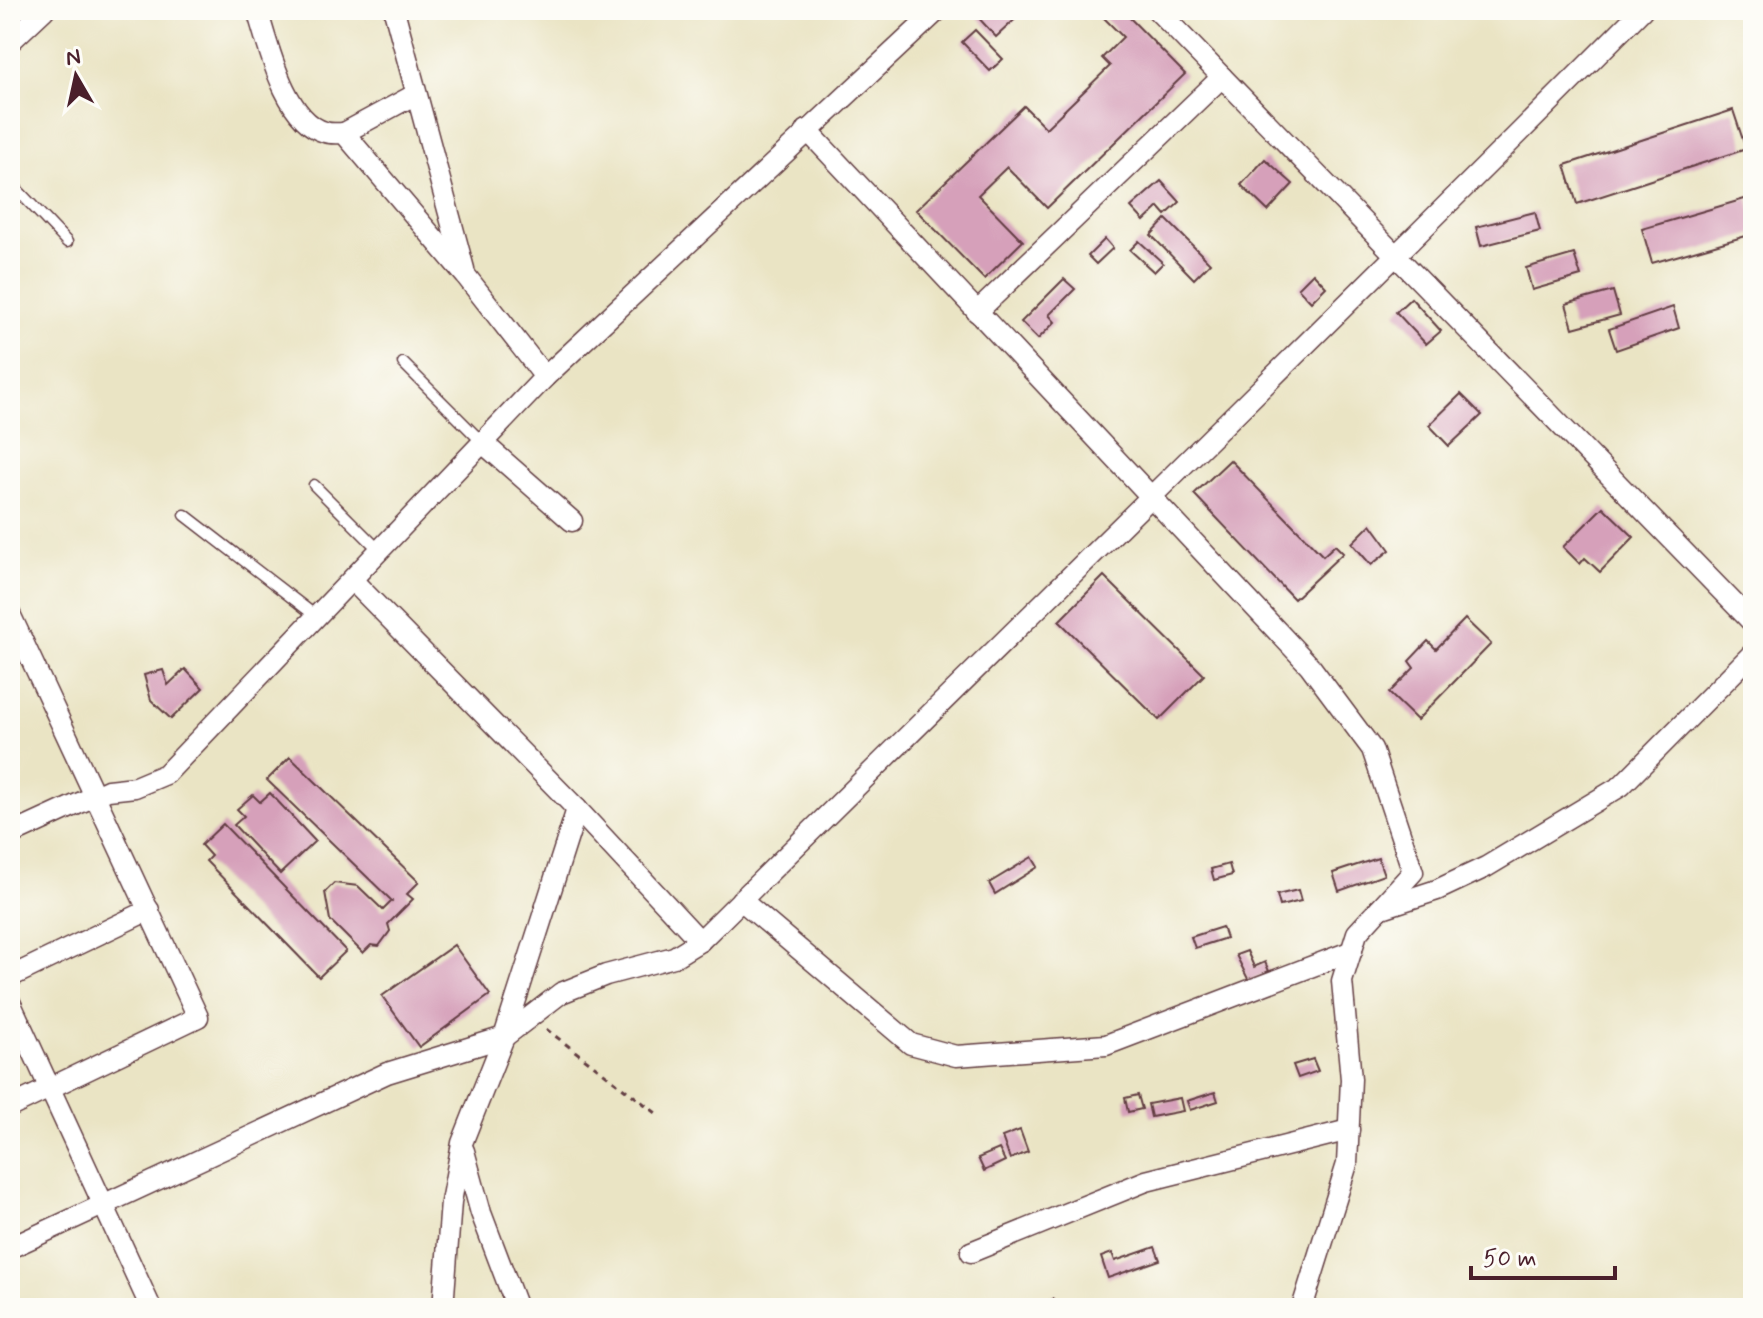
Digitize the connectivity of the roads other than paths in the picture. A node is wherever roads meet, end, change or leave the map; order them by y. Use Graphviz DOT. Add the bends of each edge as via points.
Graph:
graph roads {
  1 [pos="44,10"];
  2 [pos="257,10"];
  3 [pos="394,10"];
  4 [pos="938,10"];
  5 [pos="1157,10"];
  6 [pos="1642,10"];
  7 [pos="10,42"];
  8 [pos="1222,77"];
  9 [pos="416,94"];
  10 [pos="807,130"];
  11 [pos="344,133"];
  12 [pos="10,182"];
  13 [pos="67,242"];
  14 [pos="1395,258"];
  15 [pos="466,276"];
  16 [pos="977,312"];
  17 [pos="403,363"];
  18 [pos="545,377"];
  19 [pos="483,443"];
  20 [pos="314,485"];
  21 [pos="1150,496"];
  22 [pos="185,515"];
  23 [pos="572,521"];
  24 [pos="380,551"];
  25 [pos="352,580"];
  26 [pos="10,614"];
  27 [pos="317,617"];
  28 [pos="1753,623"];
  29 [pos="1753,653"];
  30 [pos="30,656"];
  31 [pos="10,665"];
  32 [pos="95,796"];
  33 [pos="577,809"];
  34 [pos="10,835"];
  35 [pos="741,900"];
  36 [pos="1378,909"];
  37 [pos="149,910"];
  38 [pos="700,941"];
  39 [pos="1352,951"];
  40 [pos="10,977"];
  41 [pos="10,1002"];
  42 [pos="504,1037"];
  43 [pos="50,1088"];
  44 [pos="10,1107"];
  45 [pos="1349,1130"];
  46 [pos="462,1143"];
  47 [pos="103,1203"];
  48 [pos="10,1248"];
  49 [pos="971,1252"];
  50 [pos="1298,1306"];
  51 [pos="151,1308"];
  52 [pos="443,1308"];
  53 [pos="517,1308"];
  1 -- 7 [label="street"];
  2 -- 11 [label="street" via="280,83 304,118 324,132"];
  3 -- 9 [label="street"];
  4 -- 10 [label="street"];
  5 -- 8 [label="street"];
  6 -- 14 [label="street"];
  8 -- 14 [label="street"];
  8 -- 16 [label="street"];
  9 -- 11 [label="street"];
  9 -- 15 [label="street"];
  10 -- 16 [label="street"];
  10 -- 18 [label="street"];
  11 -- 15 [label="street"];
  12 -- 13 [label="lane"];
  14 -- 21 [label="street"];
  14 -- 28 [label="street"];
  15 -- 18 [label="street"];
  16 -- 21 [label="street"];
  17 -- 19 [label="lane"];
  18 -- 19 [label="street"];
  19 -- 23 [label="street"];
  19 -- 24 [label="street"];
  20 -- 24 [label="lane"];
  21 -- 35 [label="street"];
  21 -- 36 [label="street" via="1310,666 1372,749 1413,872"];
  22 -- 27 [label="lane"];
  24 -- 25 [label="street"];
  25 -- 27 [label="street"];
  25 -- 33 [label="street"];
  26 -- 30 [label="street"];
  27 -- 32 [label="street" via="166,774"];
  29 -- 36 [label="street" via="1621,786 1486,867"];
  30 -- 31 [label="street"];
  30 -- 32 [label="street"];
  32 -- 34 [label="street"];
  32 -- 37 [label="street"];
  33 -- 38 [label="street"];
  33 -- 42 [label="street"];
  35 -- 38 [label="street"];
  35 -- 39 [label="street" via="911,1044 956,1056 1106,1045"];
  36 -- 39 [label="street" via="1357,933"];
  37 -- 40 [label="street"];
  37 -- 43 [label="street" via="198,1017"];
  38 -- 42 [label="street" via="674,957 561,993"];
  39 -- 45 [label="street" via="1342,981 1351,1079"];
  41 -- 43 [label="street"];
  42 -- 46 [label="street"];
  42 -- 47 [label="street" via="387,1073"];
  43 -- 44 [label="street"];
  43 -- 47 [label="street"];
  45 -- 49 [label="street" via="1146,1181"];
  45 -- 50 [label="street" via="1347,1164"];
  46 -- 52 [label="street" via="451,1202"];
  46 -- 53 [label="street" via="481,1213"];
  47 -- 48 [label="street"];
  47 -- 51 [label="street"];
}
